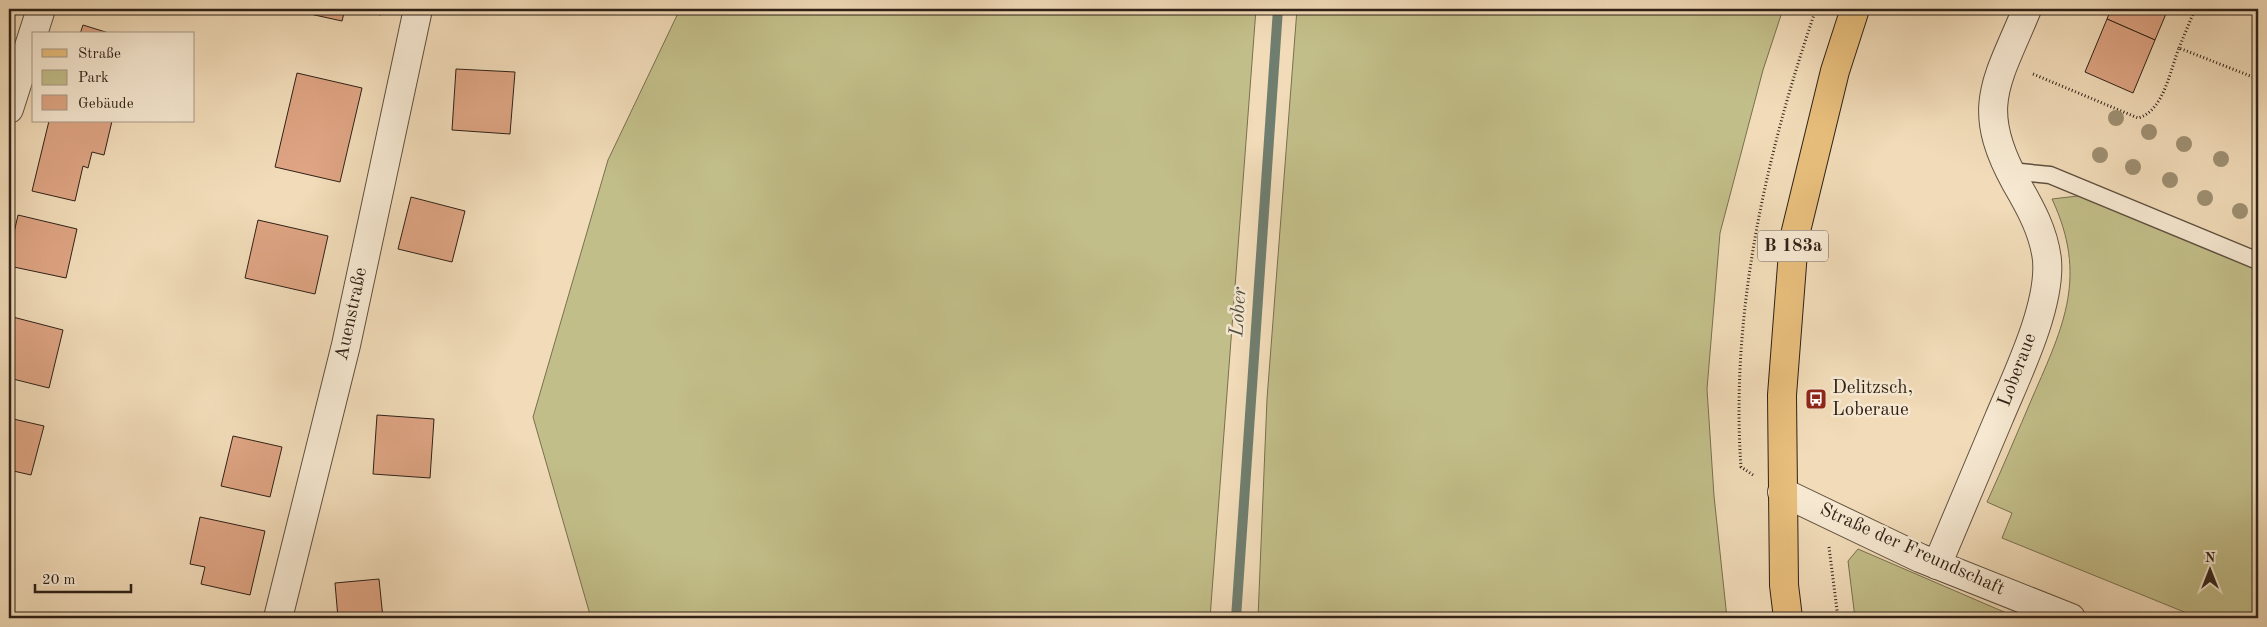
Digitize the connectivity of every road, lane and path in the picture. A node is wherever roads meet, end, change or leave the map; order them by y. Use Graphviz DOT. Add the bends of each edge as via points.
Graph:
graph roads {
  1 [pos="41,9"];
  2 [pos="418,9"];
  3 [pos="1856,9"];
  4 [pos="2027,9"];
  5 [pos="2195,9"];
  6 [pos="34,32"];
  7 [pos="32,37"];
  8 [pos="2179,48"];
  9 [pos="2005,63"];
  10 [pos="2258,79"];
  11 [pos="9,109"];
  12 [pos="2010,171"];
  13 [pos="2258,261"];
  14 [pos="1782,492"];
  15 [pos="1826,513"];
  16 [pos="1937,565"];
  17 [pos="278,618"];
  18 [pos="1788,618"];
  19 [pos="1838,618"];
  20 [pos="2071,618"];
  1 -- 6 [label="street"];
  2 -- 17 [label="street, Auenstraße" via="346,345"];
  3 -- 14 [label="main road, B 183a" via="1835,71 1794,239 1782,395"];
  4 -- 9 [label="street, Loberaue"];
  5 -- 8 [label="path"];
  7 -- 11 [label="street"];
  8 -- 9 [label="path" via="2158,102 2152,112 2138,118"];
  8 -- 10 [label="path"];
  9 -- 12 [label="street, Loberaue" via="1995,88 1992,117 1998,145"];
  12 -- 13 [label="lane" via="2050,175"];
  12 -- 16 [label="street, Loberaue" via="2036,219 2047,260 2045,292 2010,392"];
  14 -- 15 [label="street, Straße der Freundschaft"];
  14 -- 18 [label="main road, B 183a"];
  15 -- 16 [label="street, Straße der Freundschaft"];
  15 -- 19 [label="path"];
  16 -- 20 [label="street, Straße der Freundschaft"];
}
